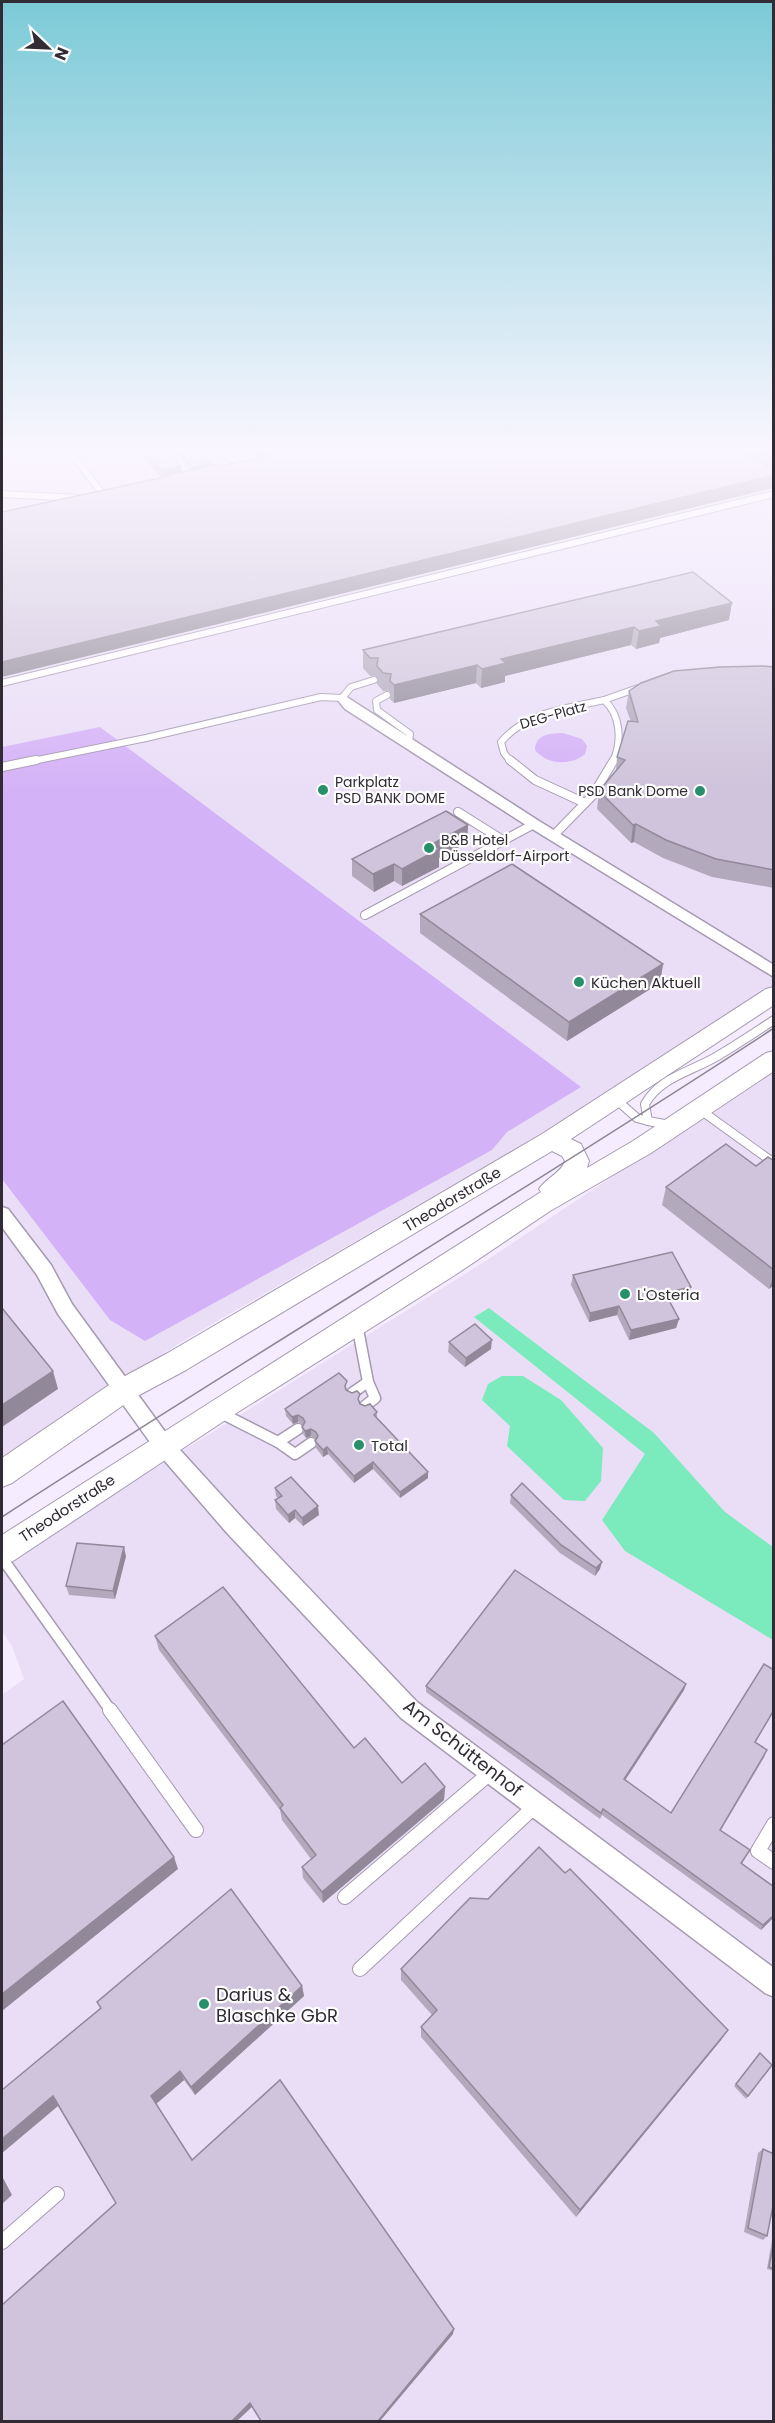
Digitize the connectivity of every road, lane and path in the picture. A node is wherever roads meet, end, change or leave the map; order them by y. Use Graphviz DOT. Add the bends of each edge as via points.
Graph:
graph roads {
  1 [pos="488,564"];
  2 [pos="374,680"];
  3 [pos="2,683"];
  4 [pos="649,684"];
  5 [pos="387,695"];
  6 [pos="342,698"];
  7 [pos="604,700"];
  8 [pos="409,743"];
  9 [pos="2,767"];
  10 [pos="585,803"];
  11 [pos="458,812"];
  12 [pos="534,824"];
  13 [pos="553,836"];
  14 [pos="504,841"];
  15 [pos="365,915"];
  16 [pos="774,972"];
  17 [pos="774,994"];
  18 [pos="774,1020"];
  19 [pos="774,1059"];
  20 [pos="626,1090"];
  21 [pos="699,1109"];
  22 [pos="648,1121"];
  23 [pos="674,1126"];
  24 [pos="551,1140"];
  25 [pos="774,1163"];
  26 [pos="541,1204"];
  27 [pos="2,1214"];
  28 [pos="357,1322"];
  29 [pos="368,1382"];
  30 [pos="122,1391"];
  31 [pos="352,1393"];
  32 [pos="365,1406"];
  33 [pos="217,1411"];
  34 [pos="298,1429"];
  35 [pos="278,1442"];
  36 [pos="311,1443"];
  37 [pos="164,1446"];
  38 [pos="2,1474"];
  39 [pos="2,1551"];
  40 [pos="2,1558"];
  41 [pos="492,1772"];
  42 [pos="536,1805"];
  43 [pos="774,1824"];
  44 [pos="196,1830"];
  45 [pos="774,1862"];
  46 [pos="345,1897"];
  47 [pos="360,1969"];
  48 [pos="774,1984"];
  49 [pos="57,2194"];
  50 [pos="2,2242"];
  1 -- 3 [label="lane"];
  2 -- 6 [label="lane" via="351,687"];
  4 -- 7 [label="lane"];
  5 -- 8 [label="lane" via="376,701 377,710 410,734"];
  6 -- 8 [label="street"];
  6 -- 9 [label="lane" via="321,697"];
  7 -- 10 [label="lane, DEG-Platz" via="613,708 618,745 612,766"];
  7 -- 10 [label="lane, DEG-Platz" via="516,725 501,742 505,756 516,767 556,792"];
  8 -- 12 [label="street"];
  10 -- 13 [label="lane, DEG-Platz"];
  11 -- 14 [label="lane"];
  12 -- 13 [label="street"];
  12 -- 14 [label="lane"];
  13 -- 16 [label="street"];
  14 -- 15 [label="lane"];
  17 -- 20 [label="main road, Theodorstraße"];
  18 -- 22 [label="lane" via="652,1092 645,1104"];
  19 -- 21 [label="main road, Theodorstraße"];
  20 -- 22 [label="lane" via="620,1103 630,1114"];
  20 -- 24 [label="main road, Theodorstraße"];
  21 -- 23 [label="main road, Theodorstraße"];
  21 -- 25 [label="lane"];
  22 -- 23 [label="lane"];
  23 -- 26 [label="main road, Theodorstraße"];
  24 -- 26 [label="main road" via="572,1150 577,1161 574,1171"];
  24 -- 30 [label="main road, Theodorstraße"];
  26 -- 28 [label="main road, Theodorstraße"];
  27 -- 30 [label="street" via="44,1270 64,1310"];
  28 -- 29 [label="lane"];
  28 -- 33 [label="main road, Theodorstraße"];
  29 -- 31 [label="lane"];
  29 -- 32 [label="lane" via="375,1398"];
  30 -- 37 [label="street"];
  30 -- 38 [label="main road, Theodorstraße"];
  33 -- 35 [label="lane"];
  33 -- 37 [label="main road, Theodorstraße"];
  34 -- 35 [label="lane"];
  35 -- 36 [label="lane" via="295,1454"];
  37 -- 39 [label="main road, Theodorstraße"];
  37 -- 41 [label="street, Am Schüttenhof" via="410,1710"];
  40 -- 44 [label="lane"];
  41 -- 42 [label="street, Am Schüttenhof"];
  41 -- 46 [label="lane"];
  42 -- 47 [label="lane"];
  42 -- 48 [label="street, Am Schüttenhof"];
  43 -- 45 [label="lane" via="758,1851"];
  49 -- 50 [label="lane"];
}
